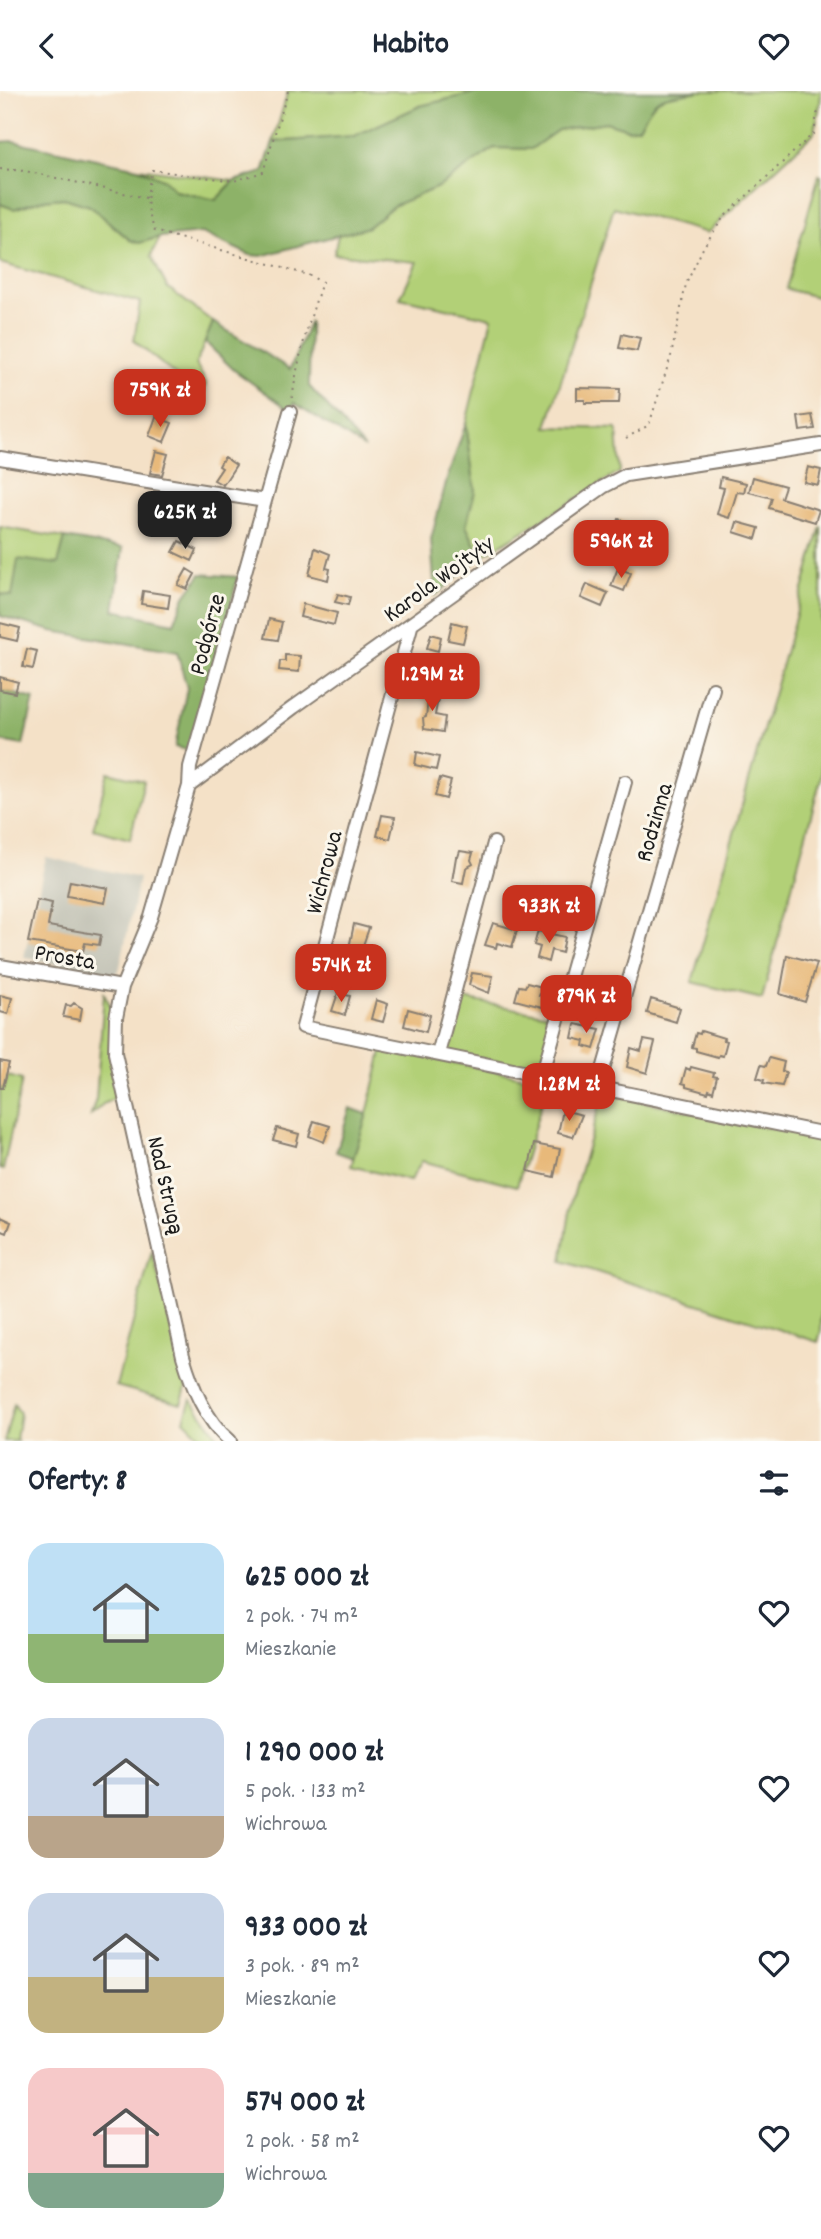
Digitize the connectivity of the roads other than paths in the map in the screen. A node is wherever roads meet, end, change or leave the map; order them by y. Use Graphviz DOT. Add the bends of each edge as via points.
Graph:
graph roads {
  1 [pos="290,412"];
  2 [pos="821,445"];
  3 [pos="0,458"];
  4 [pos="265,501"];
  5 [pos="412,623"];
  6 [pos="713,689"];
  7 [pos="625,782"];
  8 [pos="189,786"];
  9 [pos="494,843"];
  10 [pos="0,965"];
  11 [pos="122,987"];
  12 [pos="438,1054"];
  13 [pos="542,1076"];
  14 [pos="598,1087"];
  15 [pos="821,1133"];
  16 [pos="230,1441"];
  1 -- 4 [label="street, Podgórze"];
  2 -- 5 [label="street, Karola Wojtyły" via="626,475 585,499"];
  3 -- 4 [label="street"];
  4 -- 8 [label="street, Podgórze" via="190,767"];
  5 -- 8 [label="street, Karola Wojtyły"];
  5 -- 12 [label="street, Wichrowa" via="303,1027"];
  6 -- 14 [label="street, Rodzinna"];
  7 -- 13 [label="street"];
  8 -- 11 [label="street" via="150,917"];
  9 -- 12 [label="street"];
  10 -- 11 [label="street, Prosta"];
  11 -- 16 [label="street, Nad Strugą" via="116,1052 183,1356 193,1390"];
  12 -- 13 [label="street, Wichrowa"];
  13 -- 14 [label="street, Wichrowa"];
  14 -- 15 [label="street, Wichrowa"];
}
